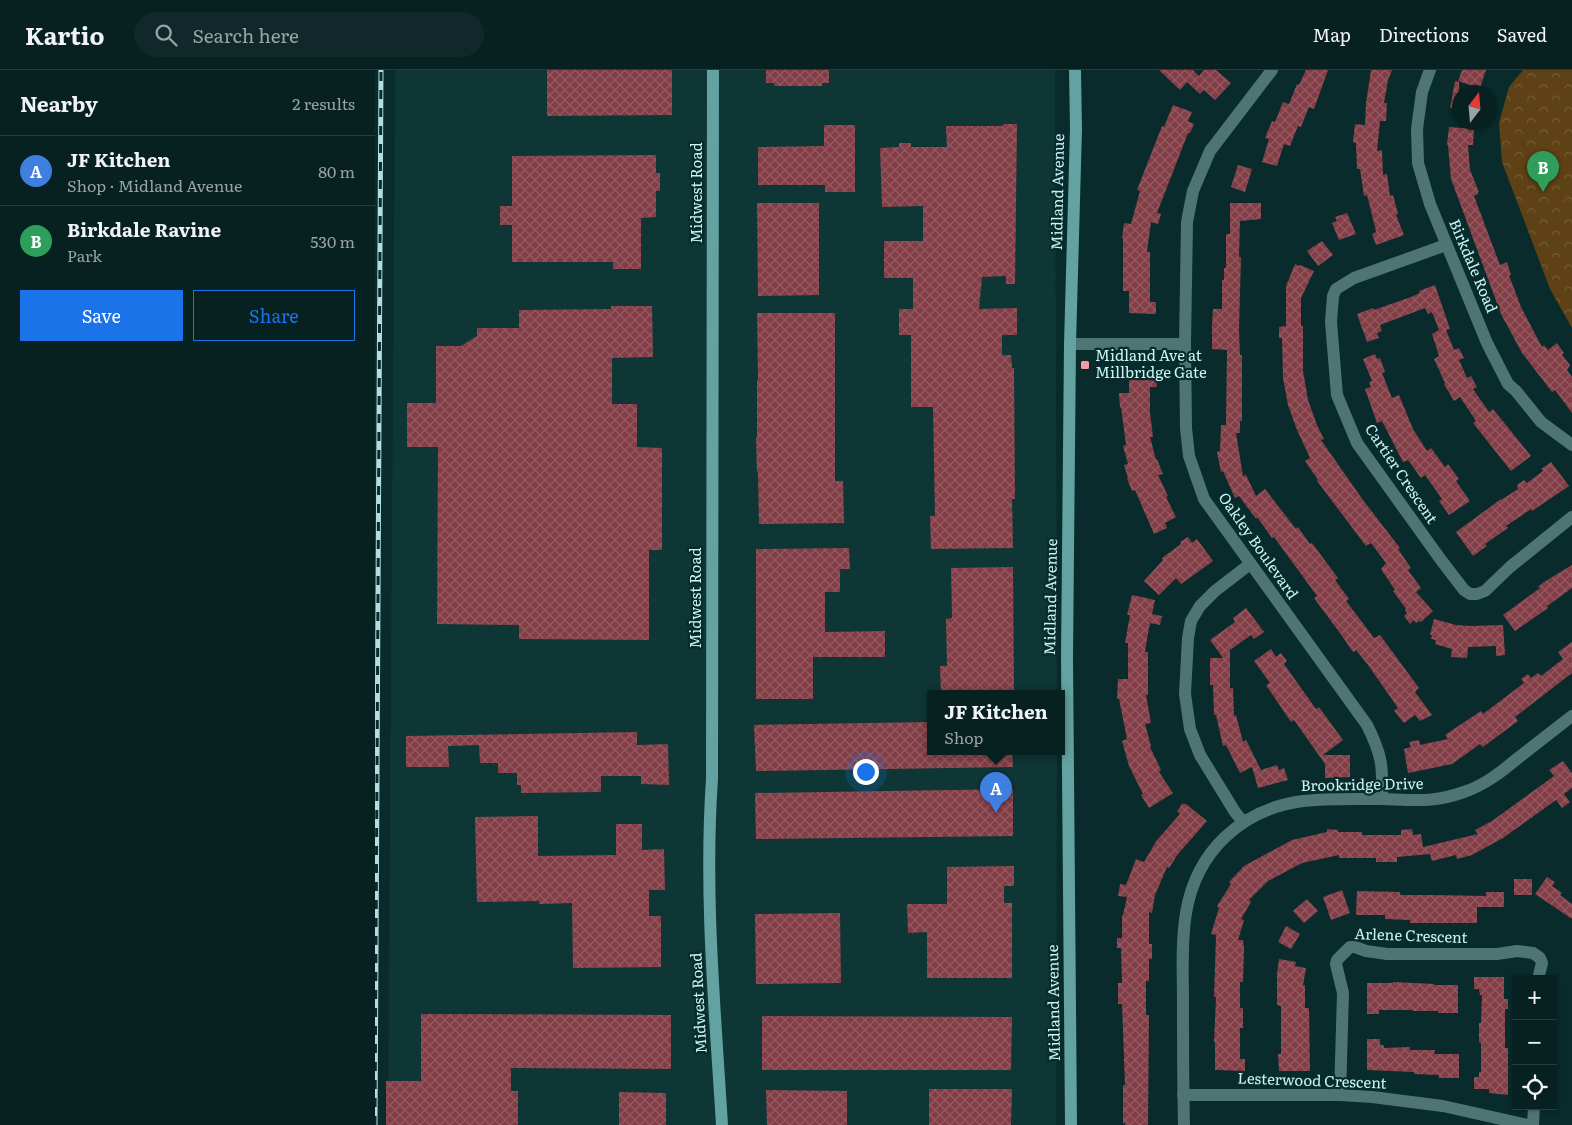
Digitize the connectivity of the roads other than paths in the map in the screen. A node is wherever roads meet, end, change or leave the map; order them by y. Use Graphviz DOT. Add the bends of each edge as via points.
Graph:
graph roads {
  1 [pos="713,70"];
  2 [pos="1075,70"];
  3 [pos="1272,70"];
  4 [pos="1429,70"];
  5 [pos="1446,245"];
  6 [pos="1070,344"];
  7 [pos="1185,344"];
  8 [pos="1572,445"];
  9 [pos="1572,517"];
  10 [pos="1250,564"];
  11 [pos="1571,720"];
  12 [pos="1382,799"];
  13 [pos="1243,822"];
  14 [pos="1540,975"];
  15 [pos="1183,1095"];
  16 [pos="1340,1095"];
  17 [pos="1534,1110"];
  18 [pos="722,1125"];
  19 [pos="1071,1125"];
  20 [pos="1184,1125"];
  21 [pos="1528,1125"];
  22 [pos="1533,1125"];
  1 -- 18 [label="main road, Midwest Road" via="709,909"];
  2 -- 6 [label="main road, Midland Avenue"];
  3 -- 7 [label="street, Oakley Boulevard" via="1210,151 1193,191 1187,222"];
  4 -- 5 [label="street, Birkdale Road" via="1421,92 1418,163"];
  5 -- 8 [label="street, Birkdale Road" via="1508,384 1541,422"];
  5 -- 9 [label="street, Cartier Crescent" via="1354,278 1336,289 1331,322 1337,395 1357,443 1441,560 1470,594 1485,591"];
  6 -- 7 [label="street"];
  6 -- 19 [label="main road, Midland Avenue" via="1067,657"];
  7 -- 10 [label="street, Oakley Boulevard" via="1189,456 1204,499"];
  10 -- 12 [label="street, Oakley Boulevard" via="1367,725 1377,744 1381,762"];
  10 -- 13 [label="street" via="1215,591 1191,621 1185,694 1190,729 1200,755"];
  11 -- 12 [label="street, Brookridge Drive" via="1497,775 1465,792 1424,801"];
  12 -- 13 [label="street, Brookridge Drive" via="1299,802 1263,812"];
  13 -- 15 [label="street, Brookridge Drive" via="1220,842 1205,862 1186,912"];
  14 -- 16 [label="street, Arlene Crescent" via="1542,963 1533,952 1387,954 1350,948 1335,964 1343,993"];
  15 -- 16 [label="street, Lesterwood Crescent"];
  15 -- 20 [label="street, Brookridge Drive"];
  16 -- 21 [label="street, Lesterwood Crescent" via="1422,1103"];
  17 -- 22 [label="street"];
}
